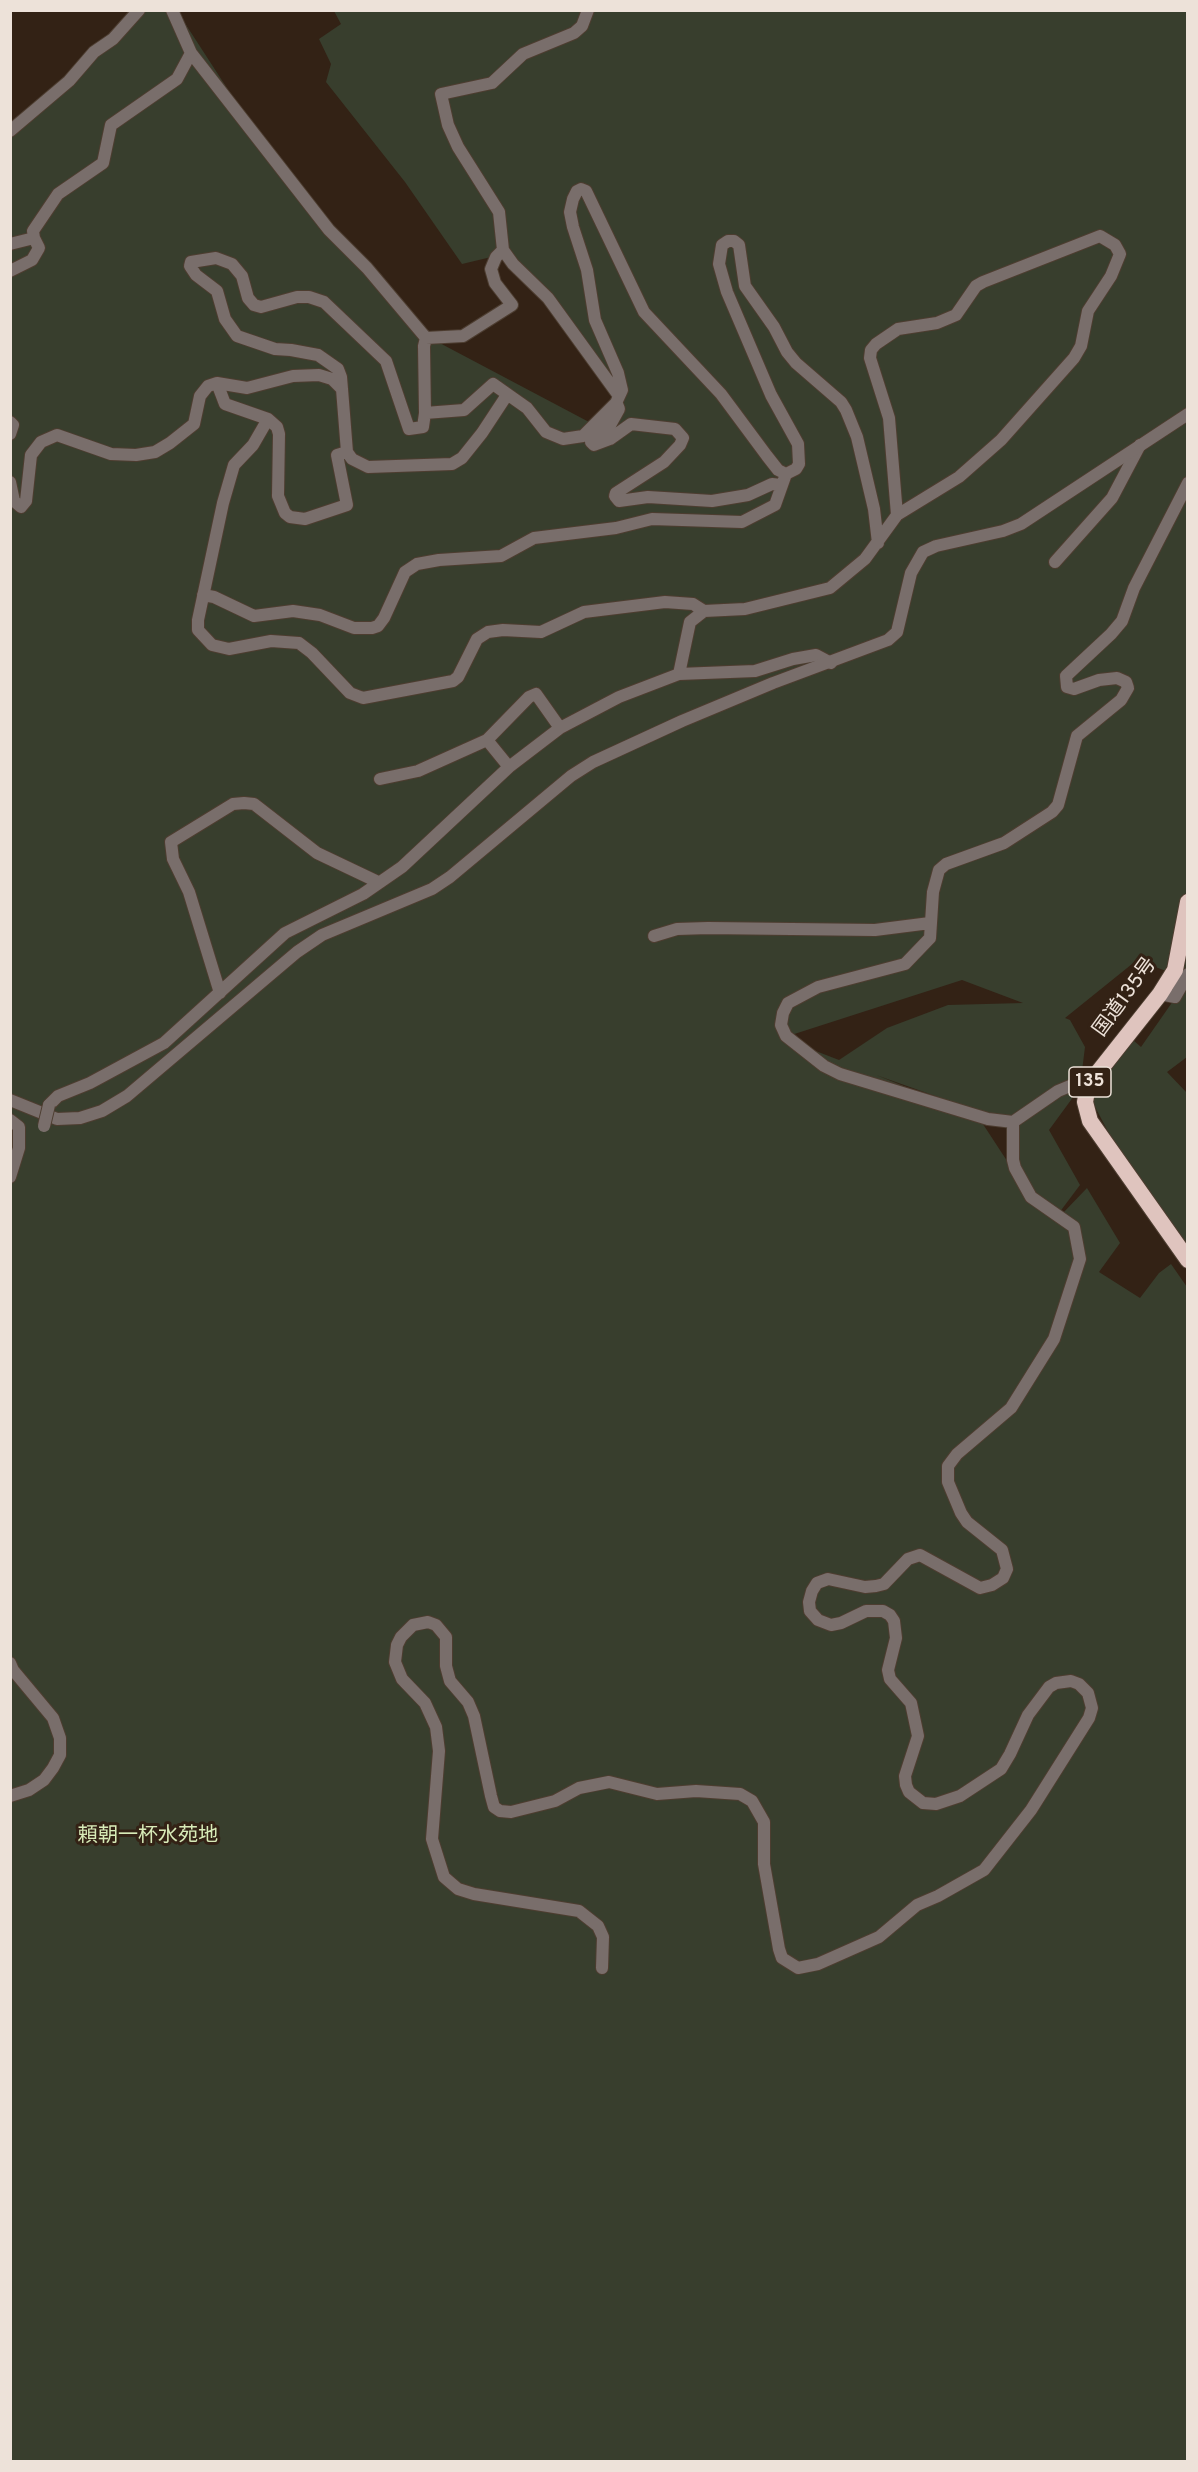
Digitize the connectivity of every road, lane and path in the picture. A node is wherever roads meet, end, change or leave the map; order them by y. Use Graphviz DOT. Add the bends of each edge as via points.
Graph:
graph roads {
  1 [pos="139,10"];
  2 [pos="172,10"];
  3 [pos="588,10"];
  4 [pos="191,53"];
  5 [pos="10,131"];
  6 [pos="34,238"];
  7 [pos="10,244"];
  8 [pos="503,250"];
  9 [pos="10,271"];
  10 [pos="426,338"];
  11 [pos="217,383"];
  12 [pos="342,389"];
  13 [pos="507,395"];
  14 [pos="617,399"];
  15 [pos="425,413"];
  16 [pos="1188,414"];
  17 [pos="268,419"];
  18 [pos="10,422"];
  19 [pos="10,434"];
  20 [pos="1140,444"];
  21 [pos="347,452"];
  22 [pos="784,479"];
  23 [pos="10,482"];
  24 [pos="1188,483"];
  25 [pos="897,515"];
  26 [pos="878,543"];
  27 [pos="1054,562"];
  28 [pos="203,595"];
  29 [pos="704,611"];
  30 [pos="831,663"];
  31 [pos="679,674"];
  32 [pos="560,728"];
  33 [pos="487,740"];
  34 [pos="509,767"];
  35 [pos="380,779"];
  36 [pos="378,882"];
  37 [pos="1188,902"];
  38 [pos="930,923"];
  39 [pos="654,936"];
  40 [pos="1188,974"];
  41 [pos="219,993"];
  42 [pos="1160,994"];
  43 [pos="1088,1085"];
  44 [pos="10,1100"];
  45 [pos="10,1120"];
  46 [pos="1012,1122"];
  47 [pos="44,1126"];
  48 [pos="10,1177"];
  49 [pos="1188,1260"];
  50 [pos="10,1663"];
  51 [pos="10,1796"];
  52 [pos="603,1968"];
  1 -- 5 [label="street" via="69,81"];
  2 -- 4 [label="street"];
  3 -- 8 [label="street" via="582,26 574,33 523,54 492,83 441,94 458,147 499,212"];
  4 -- 6 [label="street" via="177,79 111,125 103,163 58,194 33,231"];
  4 -- 10 [label="street" via="329,230"];
  6 -- 7 [label="street"];
  6 -- 9 [label="street" via="39,248 32,260"];
  8 -- 10 [label="street" via="491,268 495,283 512,305 463,336"];
  8 -- 14 [label="street" via="548,298 605,374"];
  10 -- 15 [label="street"];
  11 -- 12 [label="street" via="247,388 292,376 319,375 332,379"];
  11 -- 17 [label="street" via="225,404"];
  11 -- 23 [label="street" via="203,390 194,424 155,452 111,454 57,435 41,442 31,455 26,501 21,507 14,501"];
  12 -- 15 [label="street" via="338,369 318,355 275,349 237,336 225,320 217,291 196,275 191,262 216,258 232,264 242,276 254,305 261,307 297,297 324,302 386,361 409,429 423,427"];
  12 -- 21 [label="street"];
  13 -- 14 [label="street" via="527,408 546,432 563,439 583,436"];
  13 -- 15 [label="street" via="493,384 464,410"];
  13 -- 21 [label="street" via="462,458 449,465 368,467"];
  14 -- 22 [label="street" via="619,409 609,427 591,442 594,445 632,424 675,429 683,438 664,462 616,493 620,501 648,497 712,501 748,495"];
  14 -- 22 [label="street" via="622,390 618,373 595,320 587,270 572,220 573,199 581,189 586,191 644,312 722,394"];
  16 -- 20 [label="street"];
  17 -- 21 [label="street" via="279,434 278,496 290,516 304,519 347,505 337,455"];
  17 -- 28 [label="street" via="253,446 234,465"];
  18 -- 19 [label="street" via="14,425"];
  20 -- 27 [label="street" via="1112,498"];
  20 -- 30 [label="street" via="1021,524 923,552 911,573 897,632 888,640"];
  22 -- 26 [label="street" via="799,464 798,444 771,395 724,285 719,252 728,241 739,245 746,286 787,352 846,410 857,438"];
  22 -- 28 [label="street" via="775,505 742,522 652,519 616,528 534,538 492,558 417,564 405,572 384,618 372,628 354,628 300,612 254,616"];
  24 -- 38 [label="street" via="1134,588 1122,621 1066,675 1067,687 1074,689 1117,678 1126,682 1126,694 1077,736 1062,795 1052,812 1004,843 939,870"];
  25 -- 25 [label="street" via="889,418 870,358 871,350 905,327 937,323 956,315 983,282 1100,236 1115,245 1120,254 1088,311 1082,346 1074,358 993,447 959,477"];
  25 -- 26 [label="street"];
  26 -- 29 [label="street" via="830,588 745,609"];
  28 -- 29 [label="street" via="198,630 212,645 229,649 271,641 299,643 350,693 363,698 453,681 477,639 494,631 541,632 584,612 664,602 693,604"];
  29 -- 31 [label="street" via="690,622"];
  30 -- 31 [label="street" via="816,655 755,671"];
  30 -- 44 [label="street" via="773,683 593,762 432,889 322,935 297,952 127,1096 102,1110 80,1118 57,1119"];
  31 -- 32 [label="street" via="619,697"];
  32 -- 33 [label="street" via="536,694"];
  32 -- 34 [label="street"];
  33 -- 34 [label="street"];
  33 -- 35 [label="street" via="418,771"];
  34 -- 36 [label="street" via="402,867"];
  36 -- 41 [label="street" via="363,894 285,933"];
  36 -- 41 [label="street" via="316,853 264,811 244,802 221,810 171,842 173,859 189,892"];
  37 -- 42 [label="highway, 国道135号 / 135" via="1175,970"];
  38 -- 39 [label="street" via="875,930 677,929"];
  38 -- 46 [label="street" via="930,938 905,964 818,987 788,1003 781,1025 786,1036 840,1074 988,1119"];
  40 -- 42 [label="street" via="1175,997"];
  41 -- 47 [label="street, bridge" via="164,1043 58,1096 49,1105"];
  42 -- 43 [label="highway, 国道135号 / 135"];
  43 -- 46 [label="street" via="1058,1091"];
  43 -- 49 [label="highway, 135" via="1085,1102 1089,1121"];
  45 -- 48 [label="street" via="19,1127 19,1148"];
  46 -- 52 [label="street" via="1016,1168 1031,1197 1074,1227 1080,1259 1054,1339 1017,1398 948,1466 948,1482 967,1522 1002,1550 1007,1569 1003,1578 980,1588 920,1556 908,1559 884,1584 865,1587 828,1579 817,1583 809,1602 810,1611 818,1620 831,1625 866,1611 890,1615 896,1638 888,1670 890,1679 911,1703 918,1736 906,1785 923,1803 936,1804 960,1796 1000,1769 1028,1715 1056,1683 1079,1684 1088,1693 1092,1708 1089,1718 1031,1810 984,1870 917,1905 879,1937 818,1964 798,1968 782,1958 779,1949 764,1864 764,1822 752,1801 740,1794 657,1794 609,1782 511,1812 494,1808 474,1716 468,1702 450,1682 446,1637 428,1622 413,1625 397,1645 395,1662 402,1679 425,1703 436,1727 439,1750 432,1839 444,1877 458,1889 474,1894 579,1911 598,1926 603,1937"];
  50 -- 51 [label="street" via="53,1718 60,1738 60,1755 44,1780"];
}
